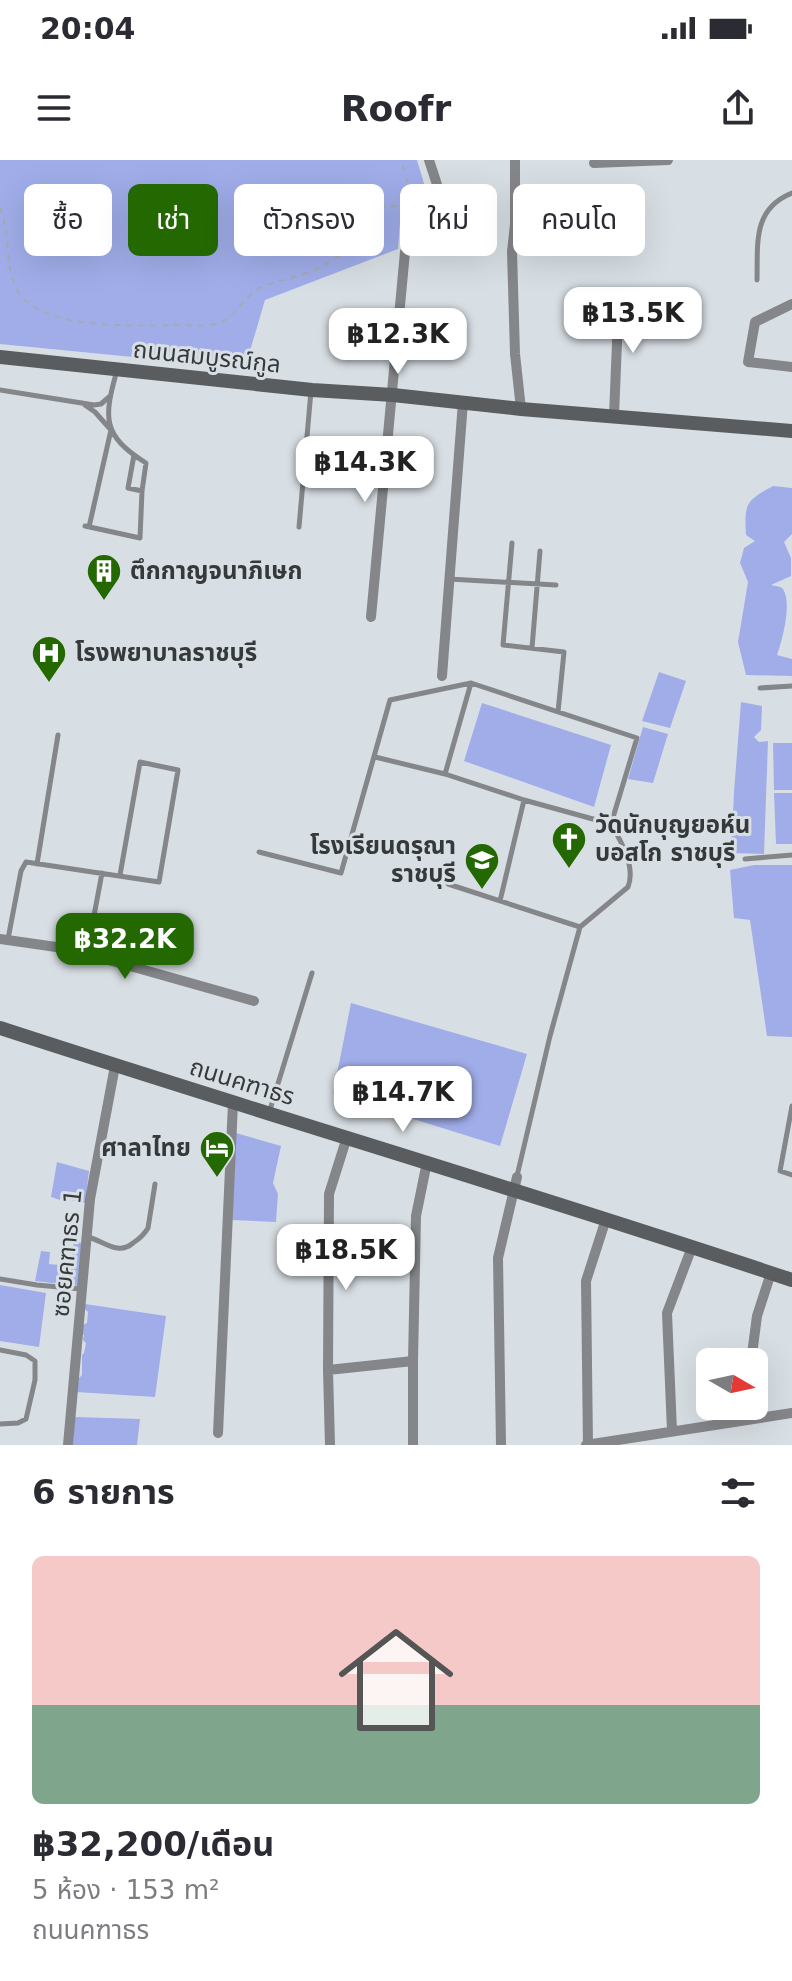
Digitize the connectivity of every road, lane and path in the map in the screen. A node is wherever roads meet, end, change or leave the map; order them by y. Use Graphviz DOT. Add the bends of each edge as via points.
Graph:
graph roads {
  1 [pos="401,160"];
  2 [pos="429,160"];
  3 [pos="515,160"];
  4 [pos="668,160"];
  5 [pos="594,163"];
  6 [pos="792,193"];
  7 [pos="0,207"];
  8 [pos="757,280"];
  9 [pos="619,293"];
  10 [pos="792,304"];
  11 [pos="0,357"];
  12 [pos="792,367"];
  13 [pos="117,369"];
  14 [pos="0,390"];
  15 [pos="312,390"];
  16 [pos="393,395"];
  17 [pos="110,397"];
  18 [pos="463,402"];
  19 [pos="82,403"];
  20 [pos="521,409"];
  21 [pos="614,416"];
  22 [pos="111,430"];
  23 [pos="792,431"];
  24 [pos="134,455"];
  25 [pos="142,491"];
  26 [pos="299,527"];
  27 [pos="512,543"];
  28 [pos="540,551"];
  29 [pos="449,579"];
  30 [pos="508,582"];
  31 [pos="537,583"];
  32 [pos="556,585"];
  33 [pos="371,617"];
  34 [pos="532,648"];
  35 [pos="442,676"];
  36 [pos="471,683"];
  37 [pos="792,686"];
  38 [pos="760,688"];
  39 [pos="558,712"];
  40 [pos="58,735"];
  41 [pos="375,757"];
  42 [pos="445,774"];
  43 [pos="524,800"];
  44 [pos="611,824"];
  45 [pos="259,852"];
  46 [pos="792,855"];
  47 [pos="745,859"];
  48 [pos="37,864"];
  49 [pos="102,873"];
  50 [pos="120,875"];
  51 [pos="448,884"];
  52 [pos="500,901"];
  53 [pos="580,927"];
  54 [pos="4,940"];
  55 [pos="87,953"];
  56 [pos="312,973"];
  57 [pos="254,1001"];
  58 [pos="0,1028"];
  59 [pos="115,1066"];
  60 [pos="233,1103"];
  61 [pos="792,1106"];
  62 [pos="269,1114"];
  63 [pos="347,1137"];
  64 [pos="789,1142"];
  65 [pos="427,1162"];
  66 [pos="792,1175"];
  67 [pos="515,1183"];
  68 [pos="155,1184"];
  69 [pos="606,1219"];
  70 [pos="87,1236"];
  71 [pos="692,1247"];
  72 [pos="771,1273"];
  73 [pos="0,1279"];
  74 [pos="792,1280"];
  75 [pos="82,1289"];
  76 [pos="753,1348"];
  77 [pos="0,1350"];
  78 [pos="413,1361"];
  79 [pos="328,1370"];
  80 [pos="792,1413"];
  81 [pos="768,1416"];
  82 [pos="741,1420"];
  83 [pos="0,1424"];
  84 [pos="672,1431"];
  85 [pos="218,1433"];
  86 [pos="68,1445"];
  87 [pos="330,1445"];
  88 [pos="413,1445"];
  89 [pos="501,1445"];
  90 [pos="587,1445"];
  1 -- 7 [label="path" via="407,201 393,207 377,204 337,258 306,274 260,287 230,319 213,325 120,326 61,318 39,309 15,286"];
  2 -- 16 [label="street" via="444,206 439,220 411,240 405,252"];
  3 -- 20 [label="street" via="512,252"];
  4 -- 5 [label="street"];
  6 -- 8 [label="lane" via="764,216"];
  9 -- 21 [label="street"];
  10 -- 12 [label="street" via="755,322 748,362"];
  11 -- 13 [label="street, ถนนสมบูรณ์กูล"];
  13 -- 15 [label="street, ถนนสมบูรณ์กูล"];
  13 -- 17 [label="lane"];
  14 -- 19 [label="lane"];
  15 -- 16 [label="street, ถนนสมบูรณ์กูล"];
  15 -- 26 [label="lane"];
  16 -- 18 [label="street, ถนนสมบูรณ์กูล"];
  16 -- 33 [label="street"];
  17 -- 19 [label="lane" via="101,404"];
  17 -- 22 [label="lane"];
  18 -- 20 [label="street, ถนนสมบูรณ์กูล"];
  18 -- 29 [label="street"];
  19 -- 22 [label="lane"];
  20 -- 21 [label="street, ถนนสมบูรณ์กูล"];
  21 -- 23 [label="street, ถนนสมบูรณ์กูล"];
  22 -- 24 [label="lane"];
  22 -- 25 [label="lane" via="87,526 140,538"];
  24 -- 25 [label="lane" via="146,463"];
  24 -- 25 [label="lane" via="128,488"];
  27 -- 30 [label="lane"];
  28 -- 31 [label="lane"];
  29 -- 30 [label="lane"];
  29 -- 35 [label="street"];
  30 -- 31 [label="lane"];
  30 -- 34 [label="lane" via="503,645"];
  31 -- 32 [label="lane"];
  31 -- 34 [label="lane"];
  34 -- 39 [label="lane" via="564,652"];
  36 -- 39 [label="lane"];
  36 -- 41 [label="lane" via="390,700"];
  36 -- 42 [label="lane"];
  37 -- 38 [label="lane"];
  39 -- 44 [label="lane" via="637,738"];
  40 -- 48 [label="lane"];
  41 -- 42 [label="lane"];
  41 -- 45 [label="lane" via="341,873"];
  42 -- 43 [label="lane"];
  43 -- 44 [label="lane"];
  43 -- 52 [label="lane"];
  44 -- 53 [label="lane" via="631,880"];
  46 -- 47 [label="lane"];
  48 -- 49 [label="lane"];
  48 -- 54 [label="lane" via="26,862 21,871"];
  49 -- 50 [label="lane"];
  49 -- 55 [label="lane"];
  50 -- 50 [label="lane" via="140,762 178,770 159,882"];
  51 -- 52 [label="lane"];
  52 -- 53 [label="lane"];
  53 -- 67 [label="lane"];
  54 -- 55 [label="street"];
  55 -- 57 [label="street"];
  56 -- 62 [label="lane"];
  58 -- 59 [label="street, ถนนคฑาธร"];
  59 -- 60 [label="street, ถนนคฑาธร"];
  59 -- 70 [label="street, ซอยคฑาธร 1"];
  60 -- 62 [label="street, ถนนคฑาธร"];
  60 -- 85 [label="street"];
  61 -- 64 [label="lane"];
  62 -- 63 [label="street, ถนนคฑาธร"];
  63 -- 65 [label="street, ถนนคฑาธร"];
  63 -- 79 [label="street" via="329,1194"];
  64 -- 66 [label="lane" via="780,1171"];
  65 -- 67 [label="street, ถนนคฑาธร"];
  65 -- 78 [label="street" via="416,1216"];
  67 -- 69 [label="street, ถนนคฑาธร"];
  67 -- 89 [label="street" via="498,1258"];
  68 -- 70 [label="lane" via="148,1228 128,1248"];
  69 -- 71 [label="street, ถนนคฑาธร"];
  69 -- 90 [label="street" via="586,1281"];
  70 -- 75 [label="street, ซอยคฑาธร 1"];
  71 -- 72 [label="street, ถนนคฑาธร"];
  71 -- 84 [label="street" via="667,1313"];
  72 -- 74 [label="street, ถนนคฑาธร"];
  72 -- 76 [label="street"];
  73 -- 75 [label="lane"];
  75 -- 86 [label="street, ซอยคฑาธร 1"];
  77 -- 83 [label="lane" via="35,1361 26,1419"];
  78 -- 79 [label="street"];
  78 -- 88 [label="street"];
  79 -- 87 [label="street"];
  80 -- 81 [label="street"];
  82 -- 84 [label="street"];
  84 -- 90 [label="street"];
}
